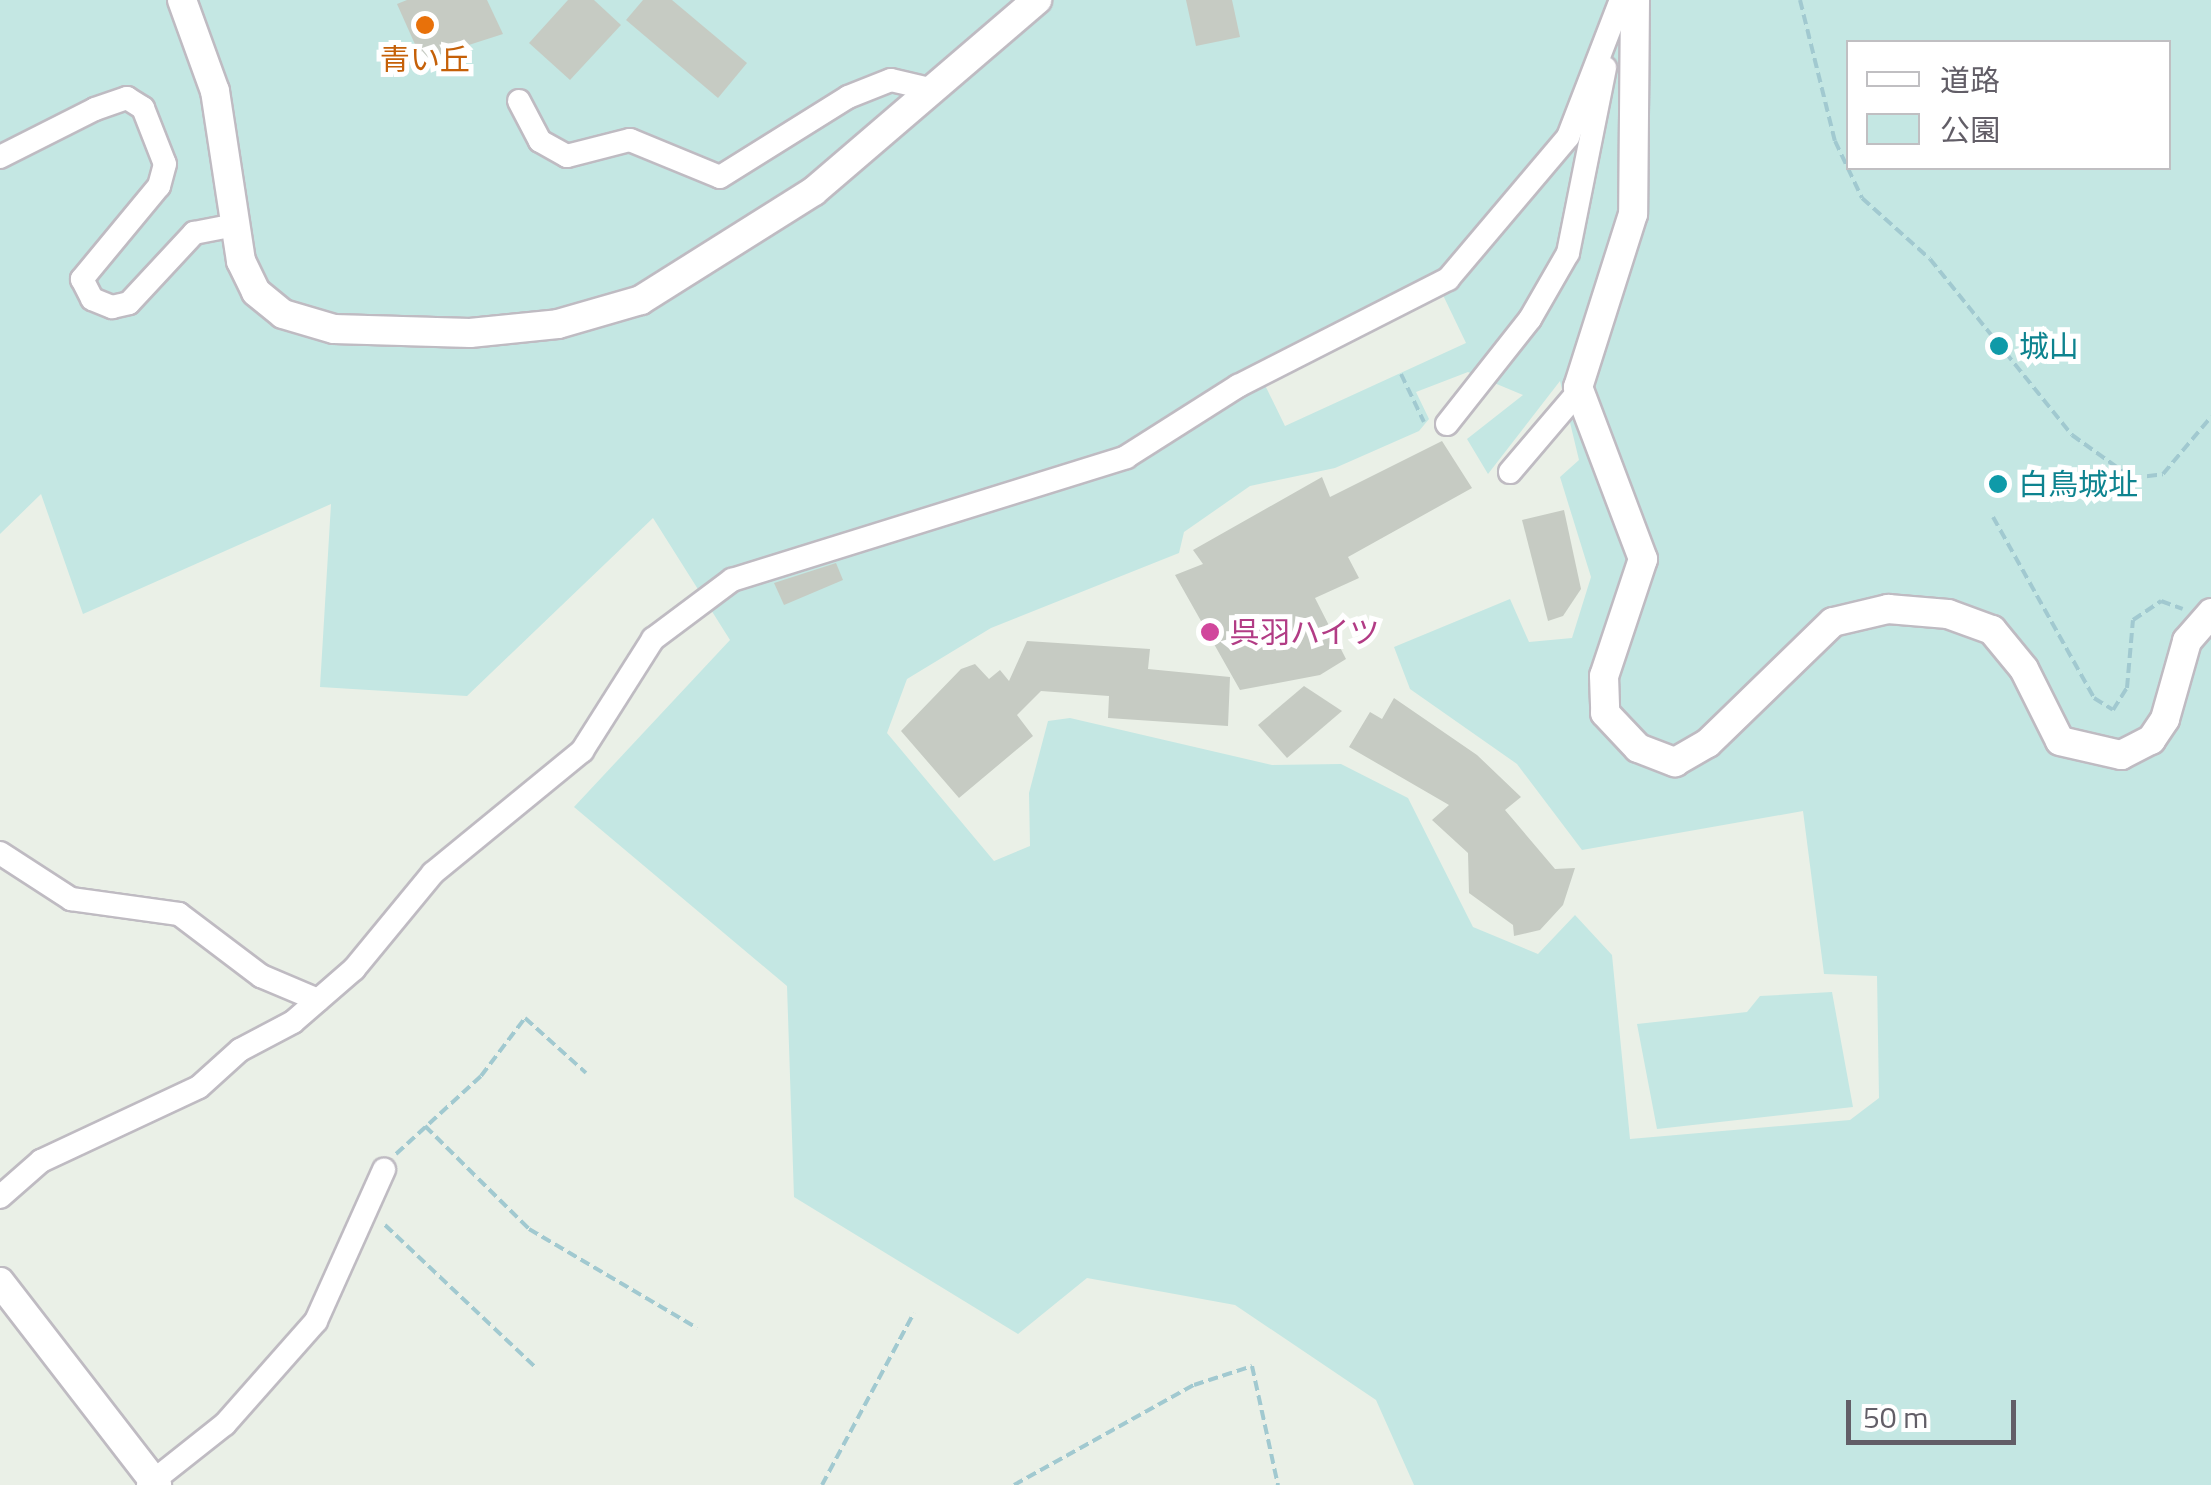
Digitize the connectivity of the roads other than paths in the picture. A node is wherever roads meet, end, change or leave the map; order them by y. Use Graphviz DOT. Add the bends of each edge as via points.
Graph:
graph roads {
  1 [pos="182,0"];
  2 [pos="1037,0"];
  3 [pos="1621,0"];
  4 [pos="1634,0"];
  5 [pos="1606,45"];
  6 [pos="926,88"];
  7 [pos="519,101"];
  8 [pos="0,157"];
  9 [pos="235,225"];
  10 [pos="1579,391"];
  11 [pos="1438,428"];
  12 [pos="1510,472"];
  13 [pos="2199,612"];
  14 [pos="0,853"];
  15 [pos="318,1000"];
  16 [pos="384,1170"];
  17 [pos="0,1196"];
  18 [pos="0,1282"];
  19 [pos="152,1483"];
  1 -- 9 [label="street" via="216,91"];
  2 -- 6 [label="street"];
  3 -- 5 [label="street"];
  4 -- 10 [label="street" via="1633,214"];
  5 -- 11 [label="street" via="1605,97 1568,253 1530,319"];
  5 -- 15 [label="street" via="1568,137 1448,279 1238,386 1126,457 732,580 654,639 582,751 433,873"];
  6 -- 7 [label="street" via="891,80 848,97 720,176 630,140 566,156 540,142"];
  6 -- 9 [label="street" via="814,191 732,244 641,300 558,324 366,330 283,314 256,292"];
  8 -- 9 [label="street" via="126,98 143,108 166,164 160,186 82,279 92,299 112,307 129,303 194,234"];
  10 -- 12 [label="street"];
  10 -- 13 [label="street" via="1643,560 1604,676 1605,712 1638,748 1675,762 1708,743 1832,622 1888,609 1948,614 1992,630 2024,668 2060,741 2120,754 2150,740 2164,719"];
  14 -- 15 [label="street" via="71,899 179,914 261,976"];
  15 -- 17 [label="street" via="199,1088 41,1161"];
  16 -- 19 [label="street" via="316,1321 225,1424"];
  18 -- 19 [label="street"];
}
